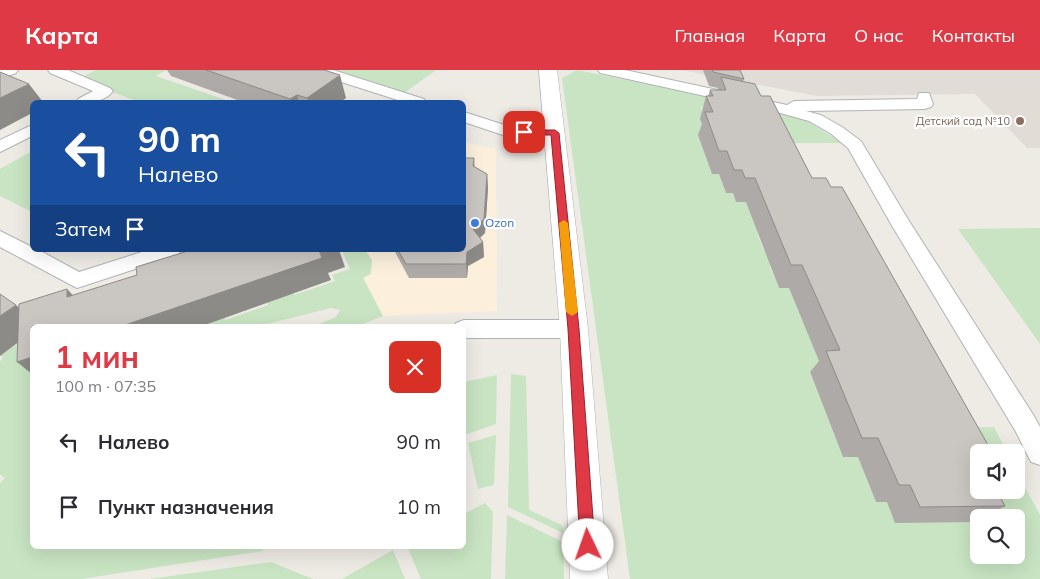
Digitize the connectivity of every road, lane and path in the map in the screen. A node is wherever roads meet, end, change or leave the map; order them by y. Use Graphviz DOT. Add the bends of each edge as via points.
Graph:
graph roads {
  1 [pos="12,70"];
  2 [pos="55,70"];
  3 [pos="318,70"];
  4 [pos="548,70"];
  5 [pos="605,70"];
  6 [pos="0,75"];
  7 [pos="924,96"];
  8 [pos="88,100"];
  9 [pos="412,100"];
  10 [pos="776,107"];
  11 [pos="466,118"];
  12 [pos="30,131"];
  13 [pos="555,133"];
  14 [pos="0,147"];
  15 [pos="2,242"];
  16 [pos="165,252"];
  17 [pos="466,329"];
  18 [pos="574,329"];
  19 [pos="1040,453"];
  20 [pos="589,579"];
  1 -- 6 [label="lane"];
  2 -- 8 [label="lane" via="105,91"];
  3 -- 9 [label="lane"];
  4 -- 13 [label="street"];
  5 -- 10 [label="lane"];
  7 -- 10 [label="lane" via="925,104"];
  10 -- 19 [label="lane" via="815,118 854,145"];
  11 -- 13 [label="lane" via="509,132"];
  12 -- 14 [label="lane"];
  13 -- 18 [label="street"];
  15 -- 16 [label="lane" via="77,280"];
  17 -- 18 [label="lane"];
  18 -- 20 [label="street"];
}
